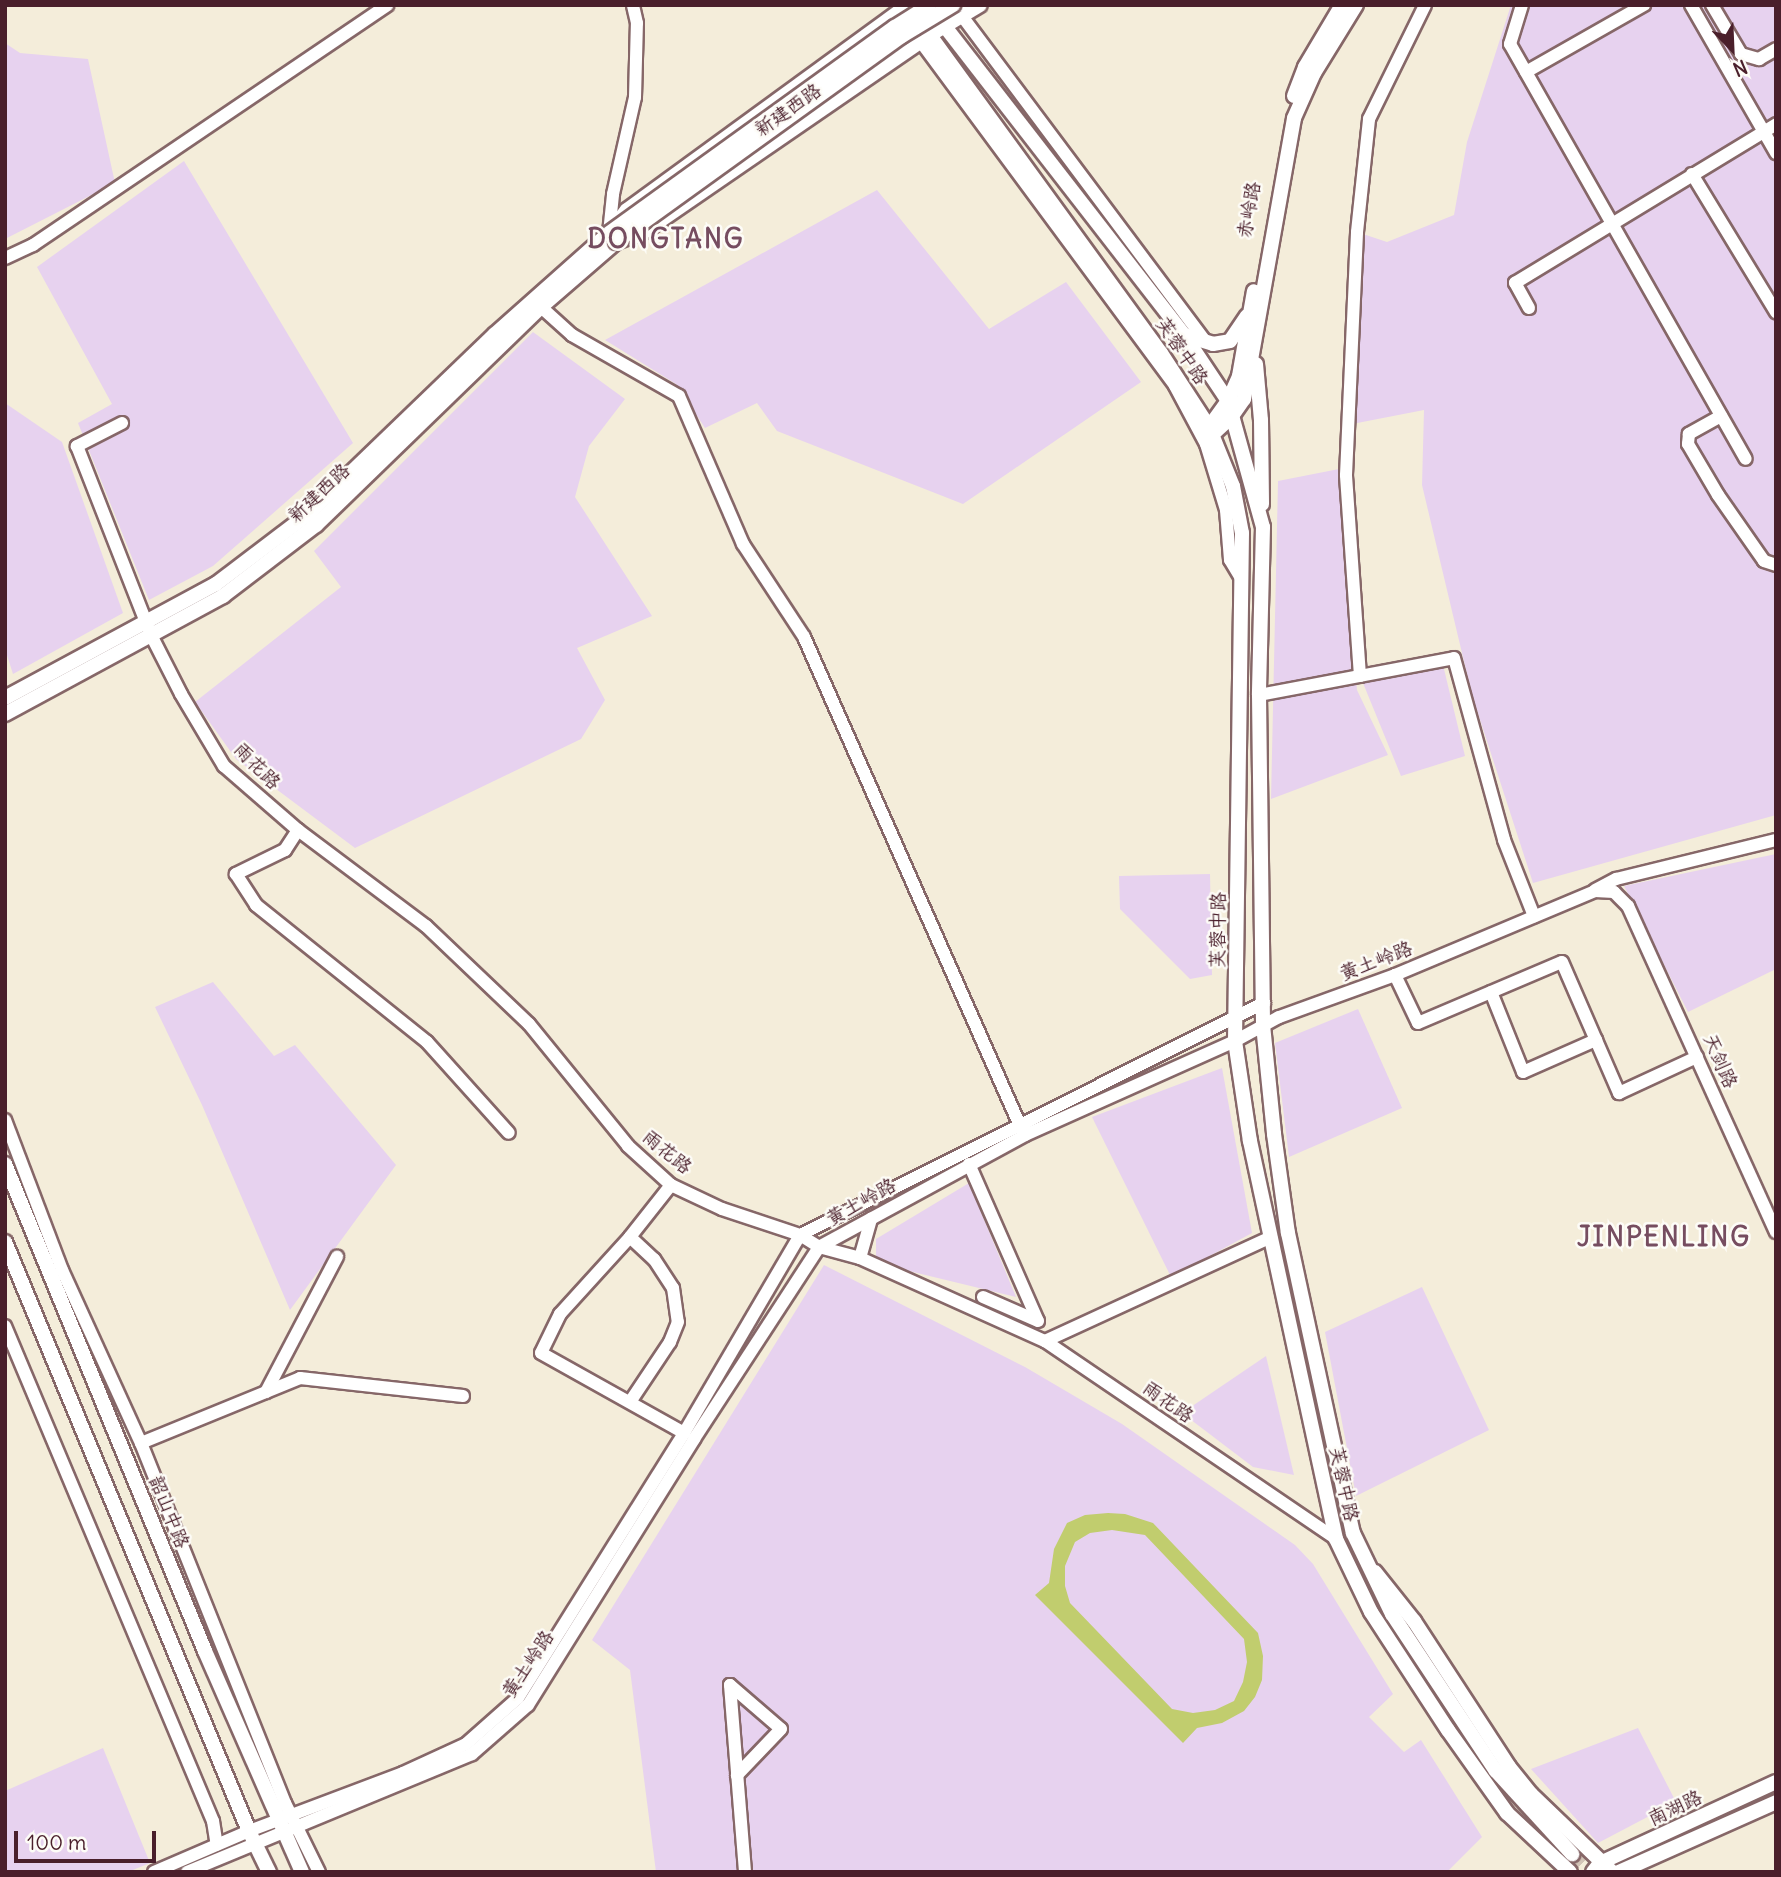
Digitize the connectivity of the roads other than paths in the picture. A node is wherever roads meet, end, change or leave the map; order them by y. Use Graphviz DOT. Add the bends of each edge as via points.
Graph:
graph roads {
  1 [pos="387,5"];
  2 [pos="633,5"];
  3 [pos="929,5"];
  4 [pos="981,5"];
  5 [pos="1342,5"];
  6 [pos="1356,5"];
  7 [pos="1425,5"];
  8 [pos="1522,5"];
  9 [pos="1644,5"];
  10 [pos="1690,5"];
  11 [pos="1712,5"];
  12 [pos="903,7"];
  13 [pos="956,9"];
  14 [pos="944,26"];
  15 [pos="925,38"];
  16 [pos="1776,49"];
  17 [pos="1526,72"];
  18 [pos="1776,124"];
  19 [pos="1763,131"];
  20 [pos="1776,153"];
  21 [pos="1692,174"];
  22 [pos="1613,223"];
  23 [pos="612,238"];
  24 [pos="5,257"];
  25 [pos="541,307"];
  26 [pos="1529,308"];
  27 [pos="1249,312"];
  28 [pos="1776,312"];
  29 [pos="1184,335"];
  30 [pos="1205,341"];
  31 [pos="1254,346"];
  32 [pos="1228,401"];
  33 [pos="1232,416"];
  34 [pos="1721,416"];
  35 [pos="122,423"];
  36 [pos="1211,430"];
  37 [pos="1746,459"];
  38 [pos="1263,527"];
  39 [pos="1776,565"];
  40 [pos="1242,581"];
  41 [pos="148,628"];
  42 [pos="1360,676"];
  43 [pos="1259,695"];
  44 [pos="5,698"];
  45 [pos="5,713"];
  46 [pos="298,830"];
  47 [pos="1776,841"];
  48 [pos="1595,891"];
  49 [pos="1534,916"];
  50 [pos="1395,975"];
  51 [pos="1491,992"];
  52 [pos="1264,1003"];
  53 [pos="1235,1015"];
  54 [pos="1263,1025"];
  55 [pos="1596,1040"];
  56 [pos="1234,1041"];
  57 [pos="1697,1057"];
  58 [pos="5,1121"];
  59 [pos="1022,1130"];
  60 [pos="509,1133"];
  61 [pos="5,1164"];
  62 [pos="969,1164"];
  63 [pos="671,1185"];
  64 [pos="871,1219"];
  65 [pos="1776,1232"];
  66 [pos="800,1235"];
  67 [pos="630,1237"];
  68 [pos="1271,1237"];
  69 [pos="5,1241"];
  70 [pos="819,1247"];
  71 [pos="337,1257"];
  72 [pos="860,1258"];
  73 [pos="983,1297"];
  74 [pos="5,1326"];
  75 [pos="1045,1341"];
  76 [pos="266,1392"];
  77 [pos="463,1396"];
  78 [pos="630,1402"];
  79 [pos="684,1433"];
  80 [pos="141,1443"];
  81 [pos="1336,1539"];
  82 [pos="1366,1563"];
  83 [pos="737,1775"];
  84 [pos="1776,1782"];
  85 [pos="1776,1802"];
  86 [pos="289,1824"];
  87 [pos="253,1837"];
  88 [pos="217,1845"];
  89 [pos="1572,1854"];
  90 [pos="1602,1869"];
  91 [pos="154,1872"];
  92 [pos="187,1872"];
  93 [pos="269,1872"];
  94 [pos="302,1872"];
  95 [pos="319,1872"];
  96 [pos="746,1872"];
  97 [pos="1570,1872"];
  98 [pos="1619,1872"];
  1 -- 24 [label="street" via="33,245"];
  2 -- 23 [label="street" via="637,23 635,97 613,194"];
  3 -- 14 [label="main road, 芙蓉中路"];
  3 -- 23 [label="main road, 新建西路, bridge"];
  4 -- 13 [label="main road, 新建西路"];
  5 -- 27 [label="main road, 赤岭路" via="1305,66 1283,127"];
  6 -- 31 [label="main road, 赤岭路" via="1314,73 1294,118"];
  7 -- 42 [label="street" via="1369,119 1357,232 1346,475"];
  8 -- 17 [label="street" via="1510,44"];
  9 -- 17 [label="street"];
  10 -- 19 [label="street"];
  11 -- 16 [label="street" via="1741,54 1759,59"];
  12 -- 15 [label="main road, 芙蓉中路"];
  12 -- 23 [label="main road, 新建西路" via="627,209"];
  13 -- 14 [label="main road, 新建西路"];
  13 -- 23 [label="main road, 新建西路, bridge" via="902,36"];
  13 -- 30 [label="street"];
  14 -- 15 [label="main road, 新建西路"];
  14 -- 29 [label="main road, 芙蓉中路"];
  15 -- 23 [label="main road, 新建西路" via="645,231"];
  15 -- 36 [label="main road, 芙蓉中路" via="1161,353"];
  15 -- 40 [label="street" via="1175,386 1206,444 1226,510 1230,560"];
  17 -- 22 [label="street"];
  18 -- 19 [label="street"];
  19 -- 20 [label="street"];
  19 -- 21 [label="street"];
  21 -- 22 [label="street"];
  21 -- 28 [label="street"];
  22 -- 26 [label="street" via="1515,284"];
  22 -- 34 [label="street"];
  23 -- 25 [label="main road, 新建西路"];
  23 -- 41 [label="main road, 新建西路" via="494,335 307,515 216,584"];
  25 -- 41 [label="main road, 新建西路" via="316,525 223,596"];
  25 -- 59 [label="street" via="572,335 679,396 743,544 804,637"];
  27 -- 30 [label="main road" via="1230,341"];
  27 -- 32 [label="main road, 赤岭路" via="1239,376"];
  29 -- 30 [label="main road"];
  29 -- 32 [label="main road, 芙蓉中路"];
  31 -- 33 [label="main road, 赤岭路" via="1244,399"];
  31 -- 38 [label="main road, 赤岭路"];
  32 -- 33 [label="main road, 芙蓉中路"];
  32 -- 36 [label="main road, 赤岭路"];
  33 -- 36 [label="main road, 赤岭路"];
  33 -- 38 [label="main road, 芙蓉中路"];
  34 -- 37 [label="street"];
  34 -- 39 [label="street" via="1689,434 1688,444 1764,561"];
  35 -- 41 [label="street, 雨花路" via="77,446"];
  36 -- 40 [label="main road, 芙蓉中路" via="1233,486 1242,533"];
  38 -- 43 [label="main road, 芙蓉中路"];
  40 -- 53 [label="main road, 芙蓉中路"];
  41 -- 44 [label="main road, 新建西路"];
  41 -- 45 [label="main road, 新建西路"];
  41 -- 46 [label="street, 雨花路" via="181,694 225,765"];
  42 -- 43 [label="street"];
  42 -- 49 [label="street" via="1454,658 1504,840"];
  43 -- 52 [label="main road, 芙蓉中路"];
  46 -- 60 [label="street" via="285,850 236,874 256,905 427,1042"];
  46 -- 63 [label="street, 雨花路" via="426,926 529,1024 628,1146"];
  47 -- 48 [label="street, 黄土岭路" via="1616,879"];
  48 -- 49 [label="street, 黄土岭路"];
  48 -- 57 [label="street, 天剑路" via="1614,892 1629,906"];
  49 -- 50 [label="street, 黄土岭路"];
  50 -- 51 [label="street" via="1418,1023"];
  50 -- 54 [label="street, 黄土岭路"];
  51 -- 55 [label="street" via="1562,962"];
  51 -- 55 [label="street" via="1523,1072"];
  52 -- 53 [label="street, 黄土岭路"];
  52 -- 54 [label="main road, 芙蓉中路"];
  53 -- 56 [label="main road, 芙蓉中路"];
  53 -- 59 [label="street, 黄土岭路"];
  54 -- 56 [label="street, 黄土岭路"];
  54 -- 82 [label="main road, 芙蓉中路" via="1287,1233 1353,1533"];
  55 -- 57 [label="street" via="1619,1093"];
  56 -- 59 [label="street, 黄土岭路"];
  56 -- 68 [label="main road, 芙蓉中路"];
  57 -- 65 [label="street, 天剑路"];
  58 -- 80 [label="street" via="62,1270"];
  59 -- 62 [label="street, 黄土岭路"];
  59 -- 66 [label="street, 黄土岭路"];
  61 -- 86 [label="main road, 韶山中路" via="205,1651"];
  62 -- 64 [label="street, 黄土岭路"];
  62 -- 73 [label="street" via="1038,1321"];
  63 -- 66 [label="street, 雨花路" via="722,1209"];
  63 -- 67 [label="street"];
  64 -- 70 [label="street, 黄土岭路"];
  64 -- 72 [label="street"];
  66 -- 70 [label="street, 雨花路"];
  66 -- 79 [label="street, 黄土岭路"];
  67 -- 78 [label="street" via="654,1259 673,1288 678,1322"];
  67 -- 78 [label="street" via="560,1314 541,1353"];
  68 -- 75 [label="street"];
  68 -- 81 [label="main road, 芙蓉中路"];
  69 -- 87 [label="main road"];
  70 -- 72 [label="street, 雨花路"];
  70 -- 86 [label="street, 黄土岭路" via="527,1705 472,1754"];
  71 -- 76 [label="street"];
  72 -- 75 [label="street, 雨花路"];
  74 -- 88 [label="street" via="213,1821"];
  75 -- 81 [label="street, 雨花路"];
  76 -- 77 [label="street" via="300,1378"];
  76 -- 80 [label="street"];
  78 -- 79 [label="street"];
  79 -- 86 [label="street, 黄土岭路" via="519,1698 466,1744"];
  80 -- 86 [label="street" via="285,1803"];
  81 -- 97 [label="main road, 芙蓉中路" via="1371,1612 1448,1730 1507,1813"];
  82 -- 89 [label="main road, 芙蓉中路" via="1392,1614 1496,1771"];
  82 -- 90 [label="main road" via="1414,1621 1509,1767"];
  83 -- 83 [label="street" via="781,1729 730,1685 731,1698"];
  83 -- 96 [label="street"];
  84 -- 90 [label="main road, 南湖路"];
  85 -- 98 [label="main road, 南湖路"];
  86 -- 87 [label="street"];
  86 -- 94 [label="main road, 韶山中路"];
  86 -- 95 [label="street"];
  87 -- 88 [label="street"];
  87 -- 92 [label="street"];
  87 -- 93 [label="main road"];
  88 -- 91 [label="street"];
}
